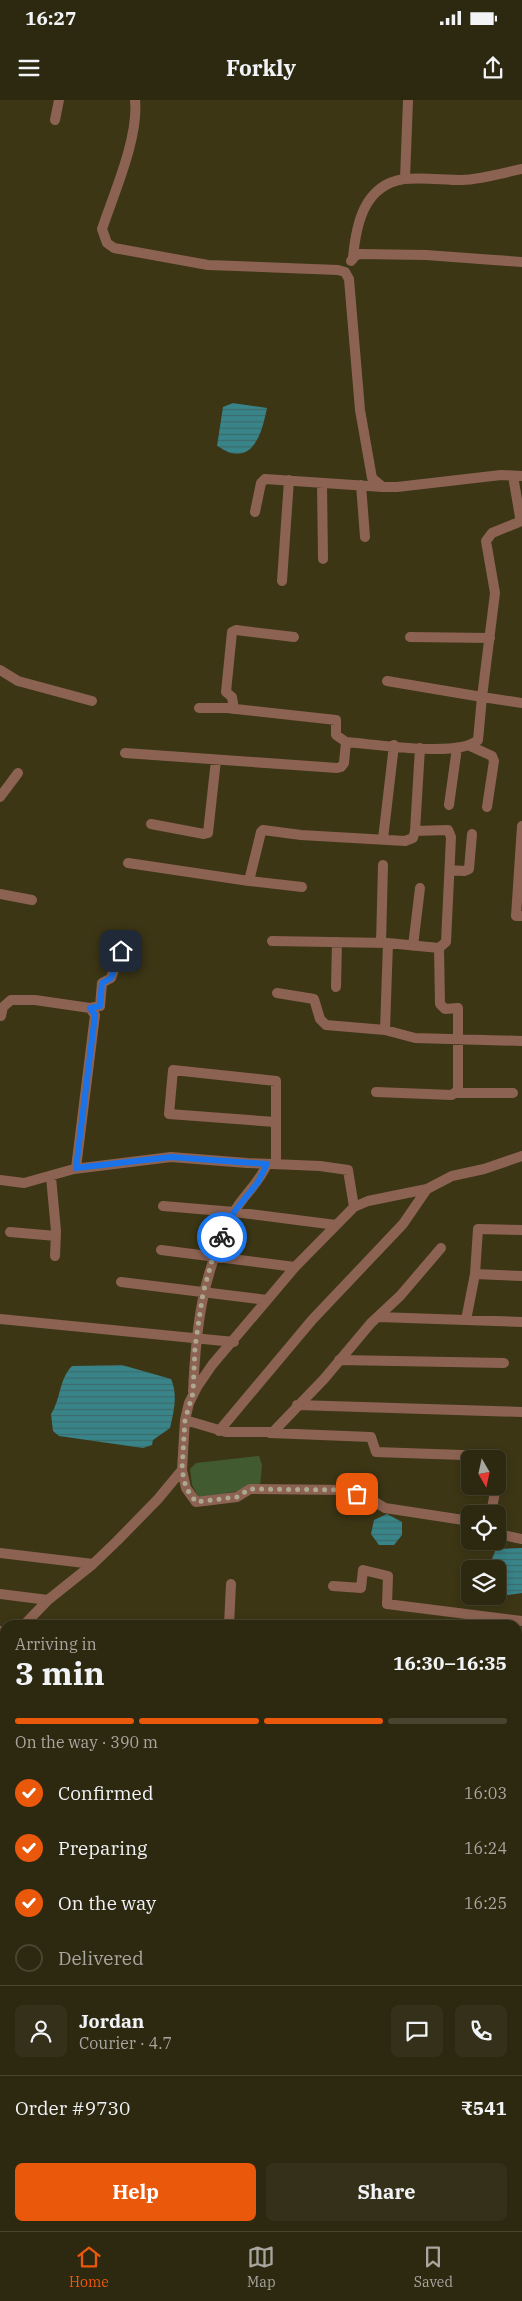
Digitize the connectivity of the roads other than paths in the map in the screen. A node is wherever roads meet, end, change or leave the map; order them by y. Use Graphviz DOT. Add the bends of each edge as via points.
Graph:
graph roads {
  1 [pos="59,100"];
  2 [pos="135,100"];
  3 [pos="408,100"];
  4 [pos="55,120"];
  5 [pos="522,169"];
  6 [pos="405,179"];
  7 [pos="353,258"];
  8 [pos="522,262"];
  9 [pos="345,272"];
  10 [pos="518,476"];
  11 [pos="288,480"];
  12 [pos="322,483"];
  13 [pos="361,486"];
  14 [pos="383,487"];
  15 [pos="255,512"];
  16 [pos="366,536"];
  17 [pos="323,559"];
  18 [pos="282,581"];
  19 [pos="294,637"];
  20 [pos="410,637"];
  21 [pos="490,638"];
  22 [pos="0,670"];
  23 [pos="387,681"];
  24 [pos="482,697"];
  25 [pos="92,701"];
  26 [pos="522,703"];
  27 [pos="198,708"];
  28 [pos="234,709"];
  29 [pos="346,742"];
  30 [pos="394,746"];
  31 [pos="470,746"];
  32 [pos="420,748"];
  33 [pos="457,748"];
  34 [pos="125,753"];
  35 [pos="216,760"];
  36 [pos="18,773"];
  37 [pos="0,797"];
  38 [pos="449,805"];
  39 [pos="487,807"];
  40 [pos="151,824"];
  41 [pos="522,826"];
  42 [pos="415,831"];
  43 [pos="472,834"];
  44 [pos="383,839"];
  45 [pos="128,863"];
  46 [pos="383,865"];
  47 [pos="450,870"];
  48 [pos="249,881"];
  49 [pos="302,887"];
  50 [pos="420,888"];
  51 [pos="0,894"];
  52 [pos="32,900"];
  53 [pos="522,916"];
  54 [pos="272,941"];
  55 [pos="337,942"];
  56 [pos="384,943"];
  57 [pos="413,946"];
  58 [pos="439,948"];
  59 [pos="121,951"];
  60 [pos="336,987"];
  61 [pos="277,992"];
  62 [pos="90,1008"];
  63 [pos="0,1018"];
  64 [pos="384,1030"];
  65 [pos="459,1038"];
  66 [pos="522,1041"];
  67 [pos="376,1092"];
  68 [pos="456,1093"];
  69 [pos="513,1093"];
  70 [pos="275,1122"];
  71 [pos="522,1156"];
  72 [pos="272,1164"];
  73 [pos="76,1168"];
  74 [pos="51,1177"];
  75 [pos="0,1180"];
  76 [pos="427,1190"];
  77 [pos="163,1206"];
  78 [pos="354,1207"];
  79 [pos="234,1212"];
  80 [pos="336,1225"];
  81 [pos="522,1230"];
  82 [pos="10,1232"];
  83 [pos="56,1236"];
  84 [pos="441,1248"];
  85 [pos="161,1250"];
  86 [pos="55,1256"];
  87 [pos="213,1257"];
  88 [pos="295,1267"];
  89 [pos="475,1274"];
  90 [pos="522,1276"];
  91 [pos="121,1282"];
  92 [pos="203,1293"];
  93 [pos="267,1300"];
  94 [pos="378,1316"];
  95 [pos="0,1319"];
  96 [pos="466,1320"];
  97 [pos="522,1322"];
  98 [pos="196,1337"];
  99 [pos="234,1342"];
  100 [pos="339,1360"];
  101 [pos="504,1363"];
  102 [pos="193,1393"];
  103 [pos="297,1405"];
  104 [pos="522,1412"];
  105 [pos="185,1420"];
  106 [pos="219,1431"];
  107 [pos="270,1433"];
  108 [pos="461,1455"];
  109 [pos="182,1470"];
  110 [pos="461,1520"];
  111 [pos="506,1536"];
  112 [pos="522,1539"];
  113 [pos="0,1553"];
  114 [pos="93,1564"];
  115 [pos="231,1584"];
  116 [pos="333,1586"];
  117 [pos="0,1594"];
  118 [pos="48,1600"];
  119 [pos="29,1620"];
  120 [pos="229,1620"];
  121 [pos="514,1620"];
  1 -- 4 [label="street"];
  2 -- 9 [label="street" via="131,140 102,229 107,243 114,248 208,265"];
  3 -- 6 [label="street"];
  5 -- 6 [label="street" via="462,180"];
  6 -- 7 [label="street" via="386,184 367,202 355,233"];
  7 -- 8 [label="street" via="361,254 426,255"];
  7 -- 9 [label="street"];
  9 -- 14 [label="street" via="349,279 360,410 372,478"];
  10 -- 14 [label="street"];
  10 -- 21 [label="street" via="518,522 492,534 486,542 495,594"];
  11 -- 12 [label="street"];
  11 -- 15 [label="street" via="263,480"];
  11 -- 18 [label="street"];
  12 -- 13 [label="street"];
  12 -- 17 [label="street"];
  13 -- 14 [label="street"];
  13 -- 16 [label="street"];
  19 -- 28 [label="street" via="232,632 226,692 232,697"];
  20 -- 21 [label="street"];
  21 -- 24 [label="street"];
  22 -- 25 [label="street" via="18,681"];
  23 -- 24 [label="street"];
  24 -- 26 [label="street"];
  24 -- 31 [label="street" via="478,740"];
  27 -- 28 [label="street"];
  28 -- 29 [label="street" via="336,720 336,735"];
  29 -- 30 [label="street"];
  29 -- 35 [label="street" via="344,763 337,768"];
  30 -- 32 [label="street"];
  30 -- 44 [label="street"];
  31 -- 33 [label="street"];
  31 -- 39 [label="street" via="488,754 494,761"];
  32 -- 33 [label="street"];
  32 -- 42 [label="street"];
  33 -- 38 [label="street"];
  34 -- 35 [label="street"];
  35 -- 40 [label="street" via="208,833"];
  36 -- 37 [label="street"];
  41 -- 53 [label="street" via="516,916"];
  42 -- 44 [label="street" via="413,838"];
  42 -- 47 [label="street" via="448,830 451,836"];
  43 -- 47 [label="street" via="469,869"];
  44 -- 48 [label="street" via="263,830"];
  45 -- 48 [label="street"];
  46 -- 56 [label="street"];
  47 -- 58 [label="street" via="446,942"];
  48 -- 49 [label="street"];
  50 -- 57 [label="street"];
  51 -- 52 [label="street"];
  54 -- 55 [label="street"];
  55 -- 56 [label="street"];
  55 -- 60 [label="street"];
  56 -- 57 [label="street"];
  56 -- 64 [label="street"];
  57 -- 58 [label="street"];
  58 -- 65 [label="street" via="440,1004 445,1009 458,1008"];
  59 -- 62 [label="street" via="111,978 102,983 100,1006"];
  61 -- 64 [label="street" via="314,999 320,1019 326,1025"];
  62 -- 63 [label="street" via="10,1000 3,1007"];
  62 -- 73 [label="street" via="95,1015"];
  64 -- 65 [label="street" via="415,1038"];
  65 -- 66 [label="street"];
  65 -- 68 [label="street"];
  67 -- 68 [label="street"];
  68 -- 69 [label="street"];
  70 -- 70 [label="street" via="276,1081 173,1070 169,1114"];
  70 -- 72 [label="street"];
  71 -- 76 [label="street" via="452,1176"];
  72 -- 73 [label="street" via="171,1157"];
  72 -- 78 [label="street" via="348,1170"];
  72 -- 79 [label="street"];
  73 -- 74 [label="street"];
  74 -- 75 [label="street" via="24,1183"];
  74 -- 83 [label="street"];
  76 -- 78 [label="street" via="368,1200"];
  76 -- 106 [label="street" via="403,1224 312,1320"];
  77 -- 79 [label="street"];
  78 -- 80 [label="street"];
  79 -- 80 [label="street"];
  79 -- 87 [label="street"];
  80 -- 88 [label="street"];
  81 -- 89 [label="street" via="478,1229"];
  82 -- 83 [label="street"];
  83 -- 86 [label="street"];
  84 -- 94 [label="street" via="400,1296"];
  85 -- 87 [label="street"];
  87 -- 88 [label="street"];
  87 -- 92 [label="street"];
  88 -- 93 [label="street"];
  89 -- 90 [label="street"];
  89 -- 96 [label="street"];
  91 -- 92 [label="street"];
  92 -- 93 [label="street"];
  92 -- 98 [label="street"];
  93 -- 99 [label="street"];
  94 -- 96 [label="street"];
  94 -- 100 [label="street"];
  95 -- 98 [label="street"];
  96 -- 97 [label="street"];
  98 -- 99 [label="street"];
  98 -- 102 [label="street"];
  99 -- 102 [label="street"];
  100 -- 101 [label="street"];
  100 -- 103 [label="street"];
  102 -- 105 [label="street"];
  103 -- 104 [label="street"];
  103 -- 107 [label="street"];
  105 -- 106 [label="street"];
  105 -- 109 [label="street"];
  106 -- 107 [label="street"];
  107 -- 108 [label="street" via="372,1437 376,1452"];
  109 -- 110 [label="street" via="186,1488 196,1502 237,1497 250,1489 348,1490 385,1508"];
  109 -- 114 [label="street" via="158,1499"];
  111 -- 112 [label="street"];
  113 -- 114 [label="street"];
  114 -- 118 [label="street"];
  115 -- 120 [label="street"];
  116 -- 121 [label="street" via="361,1588 363,1570 388,1576 387,1604"];
  117 -- 118 [label="street"];
  118 -- 119 [label="street"];
}
